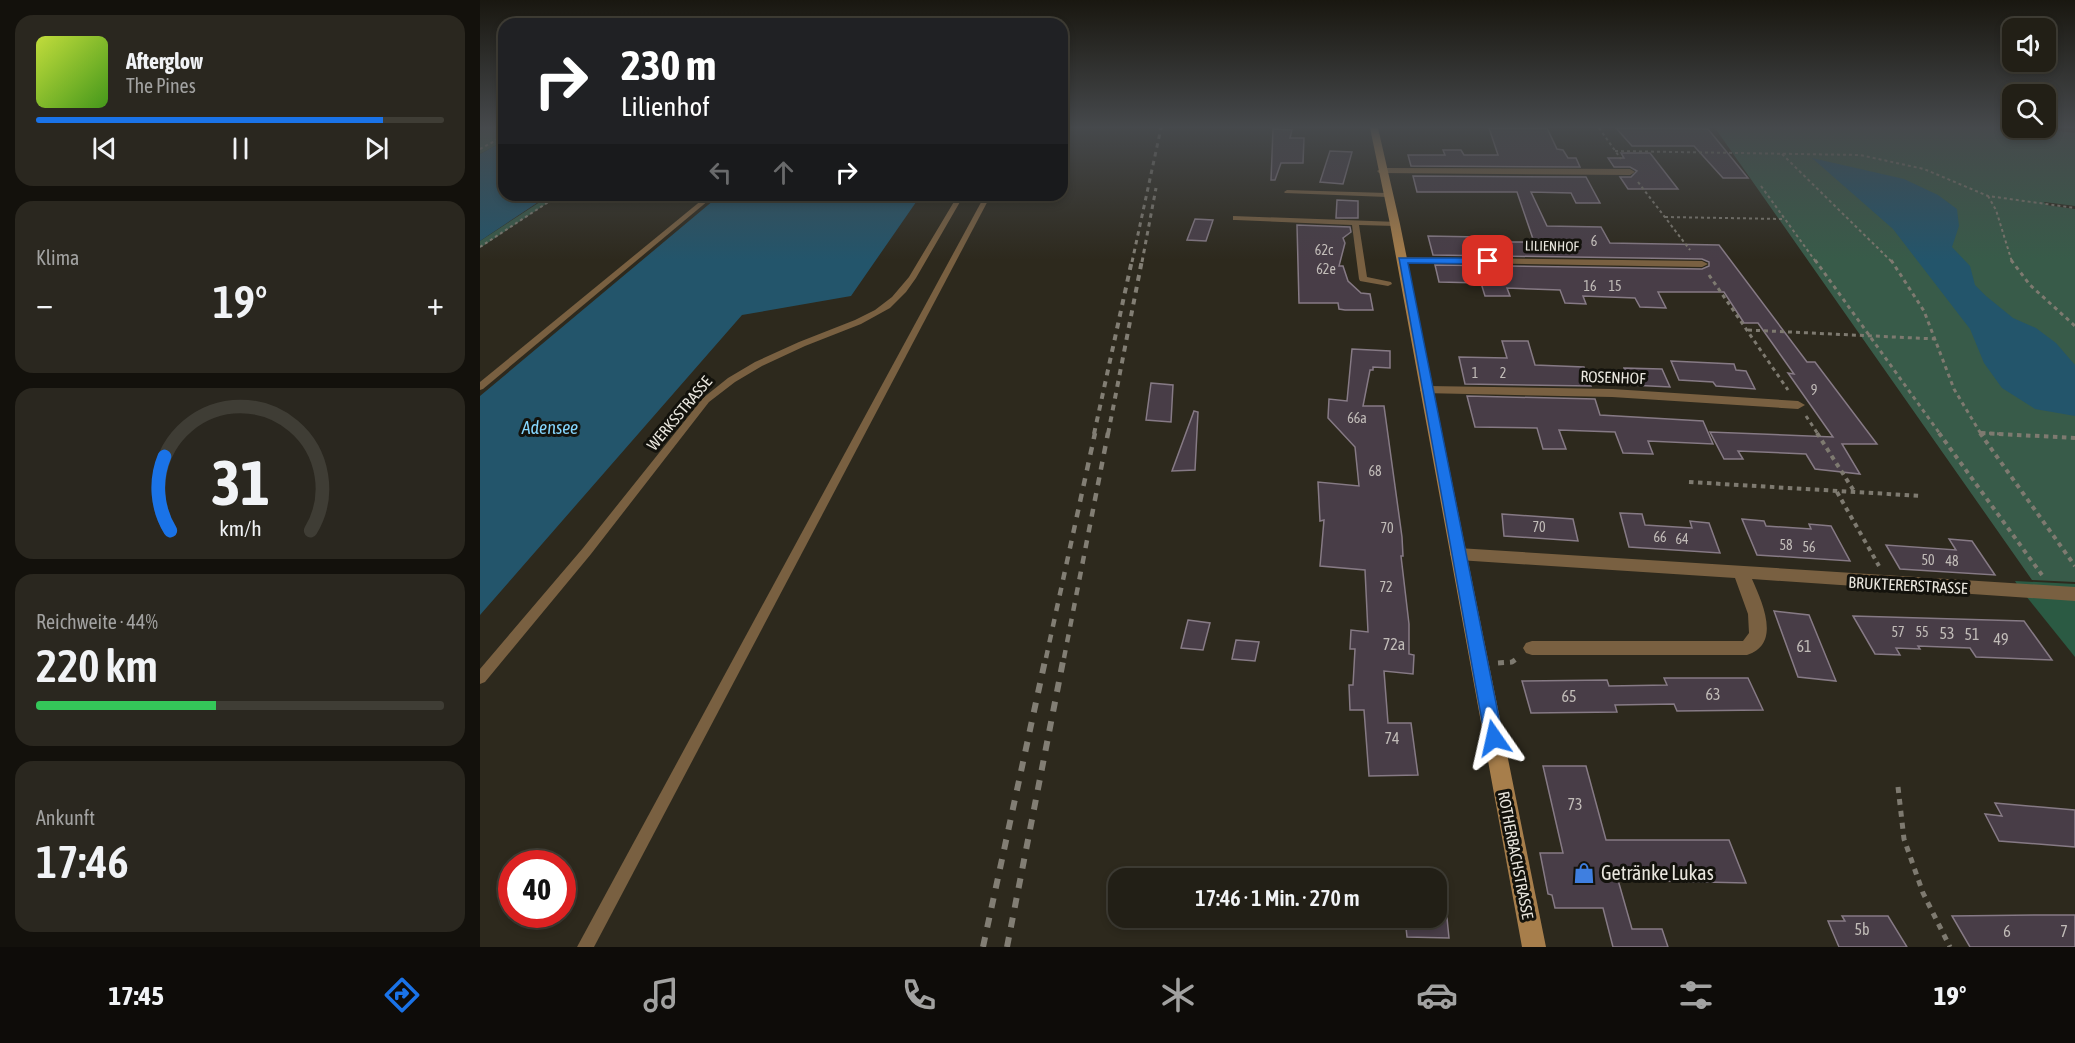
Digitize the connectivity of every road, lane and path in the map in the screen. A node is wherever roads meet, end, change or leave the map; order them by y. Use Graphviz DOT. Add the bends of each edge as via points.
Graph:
graph roads {
  1 [pos="1382,172"];
  2 [pos="1801,172"];
  3 [pos="1928,172"];
  4 [pos="1761,186"];
  5 [pos="1287,192"];
  6 [pos="1386,195"];
  7 [pos="1988,196"];
  8 [pos="550,201"];
  9 [pos="705,201"];
  10 [pos="956,201"];
  11 [pos="985,201"];
  12 [pos="2075,208"];
  13 [pos="1665,217"];
  14 [pos="1236,218"];
  15 [pos="1783,219"];
  16 [pos="1355,222"];
  17 [pos="1395,224"];
  18 [pos="480,247"];
  19 [pos="1402,260"];
  20 [pos="1702,264"];
  21 [pos="1388,284"];
  22 [pos="2075,326"];
  23 [pos="1748,330"];
  24 [pos="1870,336"];
  25 [pos="1936,339"];
  26 [pos="480,387"];
  27 [pos="1427,390"];
  28 [pos="1798,405"];
  29 [pos="1980,433"];
  30 [pos="2075,438"];
  31 [pos="1689,482"];
  32 [pos="1836,491"];
  33 [pos="1854,491"];
  34 [pos="1922,496"];
  35 [pos="1458,554"];
  36 [pos="2075,566"];
  37 [pos="1741,573"];
  38 [pos="1890,584"];
  39 [pos="2055,593"];
  40 [pos="2075,594"];
  41 [pos="1532,648"];
  42 [pos="1479,663"];
  43 [pos="480,678"];
  44 [pos="1898,787"];
  45 [pos="585,947"];
  46 [pos="1534,947"];
  47 [pos="1950,947"];
  1 -- 6 [label="street, ROTHERBACHSTRASSE"];
  2 -- 25 [label="path" via="1886,254 1924,311"];
  3 -- 7 [label="path"];
  4 -- 15 [label="path"];
  5 -- 6 [label="lane"];
  6 -- 17 [label="street, ROTHERBACHSTRASSE"];
  7 -- 12 [label="path"];
  7 -- 22 [label="path" via="1996,207 2010,259"];
  8 -- 18 [label="path"];
  9 -- 26 [label="lane"];
  10 -- 43 [label="lane, WERKSSTRASSE" via="893,301 847,327 750,367 706,400"];
  11 -- 45 [label="lane"];
  13 -- 15 [label="path"];
  14 -- 16 [label="lane"];
  15 -- 24 [label="path"];
  16 -- 17 [label="lane"];
  16 -- 21 [label="lane" via="1363,279"];
  17 -- 19 [label="street, ROTHERBACHSTRASSE"];
  19 -- 20 [label="street, LILIENHOF"];
  19 -- 27 [label="street, ROTHERBACHSTRASSE"];
  23 -- 24 [label="path"];
  24 -- 25 [label="path"];
  24 -- 39 [label="path"];
  25 -- 29 [label="path" via="1954,389"];
  27 -- 28 [label="street, ROSENHOF" via="1612,393"];
  27 -- 35 [label="street, ROTHERBACHSTRASSE"];
  28 -- 33 [label="path"];
  29 -- 30 [label="path"];
  29 -- 36 [label="path"];
  31 -- 32 [label="path"];
  32 -- 33 [label="path"];
  32 -- 38 [label="path"];
  33 -- 34 [label="path"];
  35 -- 37 [label="street, BRUKTERERSTRASSE"];
  35 -- 42 [label="street, ROTHERBACHSTRASSE"];
  37 -- 38 [label="street, BRUKTERERSTRASSE"];
  37 -- 41 [label="street" via="1760,636 1747,648"];
  38 -- 39 [label="street, BRUKTERERSTRASSE"];
  39 -- 40 [label="street, BRUKTERERSTRASSE"];
  41 -- 42 [label="path" via="1512,662"];
  42 -- 46 [label="street, ROTHERBACHSTRASSE"];
  44 -- 47 [label="path" via="1904,839 1923,893"];
}
